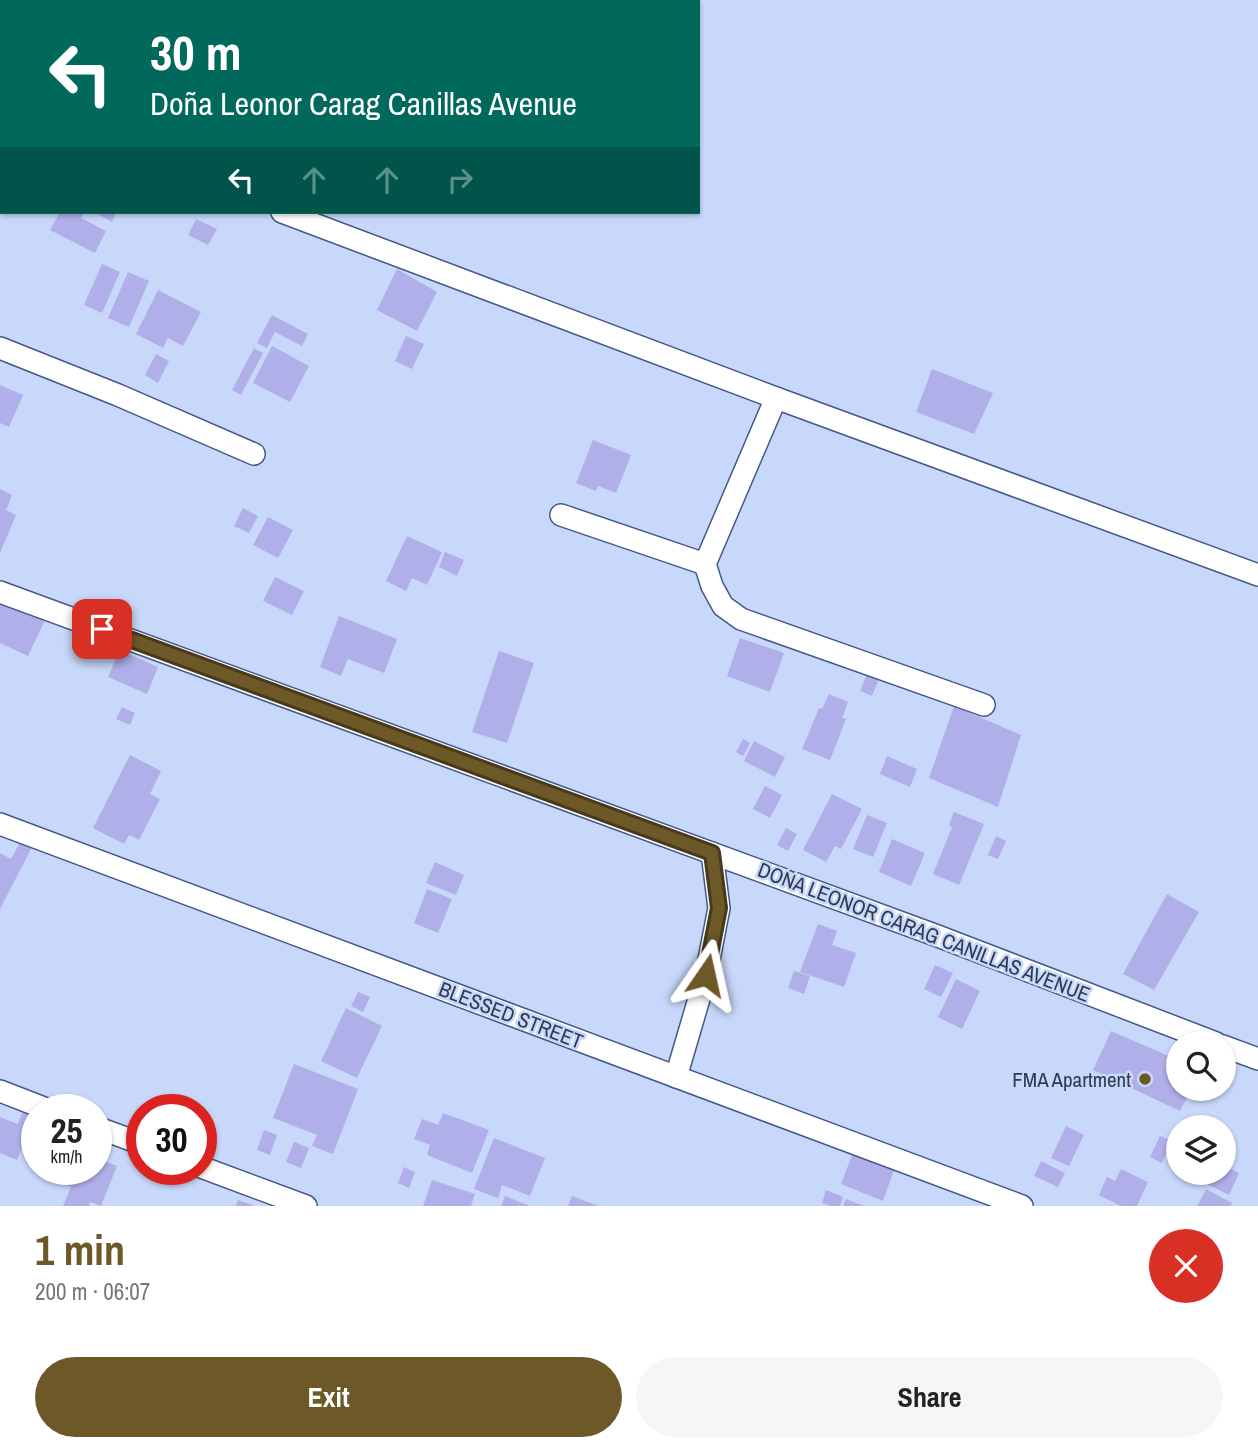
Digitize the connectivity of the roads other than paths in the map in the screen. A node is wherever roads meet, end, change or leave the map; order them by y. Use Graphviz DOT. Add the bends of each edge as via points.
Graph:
graph roads {
  1 [pos="287,214"];
  2 [pos="0,348"];
  3 [pos="776,398"];
  4 [pos="254,454"];
  5 [pos="561,515"];
  6 [pos="705,564"];
  7 [pos="1258,575"];
  8 [pos="0,592"];
  9 [pos="984,705"];
  10 [pos="0,824"];
  11 [pos="712,853"];
  12 [pos="1185,1031"];
  13 [pos="1236,1051"];
  14 [pos="1258,1059"];
  15 [pos="676,1077"];
  16 [pos="0,1091"];
  17 [pos="21,1099"];
  18 [pos="217,1173"];
  19 [pos="306,1206"];
  20 [pos="1022,1206"];
  1 -- 3 [label="street"];
  2 -- 4 [label="street"];
  3 -- 6 [label="street"];
  3 -- 7 [label="street"];
  5 -- 6 [label="street"];
  6 -- 9 [label="street" via="723,606 741,619"];
  8 -- 11 [label="street, DOÑA LEONOR CARAG CANILLAS AVENUE"];
  10 -- 15 [label="street, BLESSED STREET"];
  11 -- 12 [label="street, DOÑA LEONOR CARAG CANILLAS AVENUE"];
  11 -- 15 [label="street" via="719,908 706,975"];
  13 -- 14 [label="street"];
  15 -- 20 [label="street, BLESSED STREET"];
  16 -- 17 [label="street"];
  18 -- 19 [label="street"];
}
